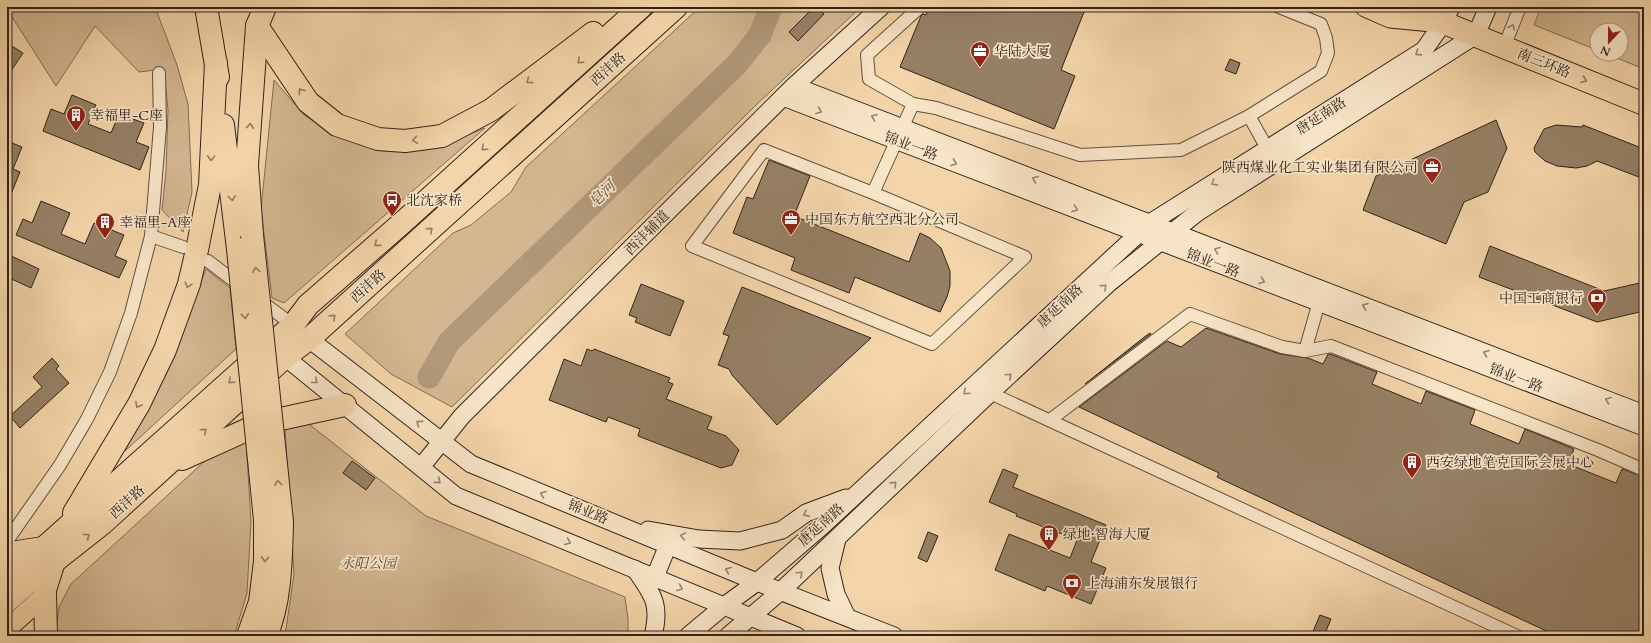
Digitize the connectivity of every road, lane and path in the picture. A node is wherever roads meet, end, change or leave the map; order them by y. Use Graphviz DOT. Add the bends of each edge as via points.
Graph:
graph roads {
  1 [pos="206,7"];
  2 [pos="627,7"];
  3 [pos="641,7"];
  4 [pos="676,7"];
  5 [pos="881,7"];
  6 [pos="920,7"];
  7 [pos="1279,7"];
  8 [pos="1365,7"];
  9 [pos="1488,7"];
  10 [pos="1520,7"];
  11 [pos="1415,9"];
  12 [pos="1447,15"];
  13 [pos="261,17"];
  14 [pos="1476,35"];
  15 [pos="1504,47"];
  16 [pos="216,63"];
  17 [pos="159,73"];
  18 [pos="789,92"];
  19 [pos="913,104"];
  20 [pos="1644,104"];
  21 [pos="1249,116"];
  22 [pos="899,134"];
  23 [pos="1268,150"];
  24 [pos="873,193"];
  25 [pos="1144,228"];
  26 [pos="151,236"];
  27 [pos="1166,237"];
  28 [pos="245,242"];
  29 [pos="183,247"];
  30 [pos="208,262"];
  31 [pos="1321,296"];
  32 [pos="292,325"];
  33 [pos="309,339"];
  34 [pos="1306,351"];
  35 [pos="285,357"];
  36 [pos="990,393"];
  37 [pos="345,405"];
  38 [pos="1644,414"];
  39 [pos="1050,420"];
  40 [pos="1644,427"];
  41 [pos="442,441"];
  42 [pos="164,467"];
  43 [pos="421,467"];
  44 [pos="1644,470"];
  45 [pos="856,494"];
  46 [pos="274,521"];
  47 [pos="617,524"];
  48 [pos="63,532"];
  49 [pos="837,538"];
  50 [pos="7,541"];
  51 [pos="668,546"];
  52 [pos="51,553"];
  53 [pos="7,557"];
  54 [pos="635,569"];
  55 [pos="655,577"];
  56 [pos="36,578"];
  57 [pos="7,580"];
  58 [pos="757,582"];
  59 [pos="782,591"];
  60 [pos="7,603"];
  61 [pos="724,606"];
  62 [pos="750,617"];
  63 [pos="847,617"];
  64 [pos="7,629"];
  65 [pos="46,636"];
  66 [pos="248,636"];
  67 [pos="266,636"];
  68 [pos="653,636"];
  69 [pos="688,636"];
  70 [pos="728,636"];
  71 [pos="798,636"];
  72 [pos="894,636"];
  73 [pos="1518,636"];
  1 -- 16 [label="highway"];
  2 -- 13 [label="highway, one-way" via="490,110 442,136 406,141 378,139 337,125 308,102"];
  3 -- 32 [label="highway, 西沣路, one-way" via="308,305"];
  33 -- 4 [label="highway, 西沣路, one-way"];
  5 -- 18 [label="main road, 西沣辅道"];
  6 -- 19 [label="street" via="868,55 869,79"];
  7 -- 21 [label="street" via="1321,24 1328,53 1321,71"];
  8 -- 12 [label="main road, 南三环路" via="1390,18"];
  9 -- 14 [label="main road"];
  15 -- 10 [label="street, one-way"];
  11 -- 12 [label="highway, 南三环路"];
  12 -- 14 [label="highway, 南三环路"];
  12 -- 23 [label="main road, 唐延南路, one-way" via="1424,50"];
  28 -- 13 [label="highway, one-way" via="247,165"];
  14 -- 15 [label="highway, 南三环路"];
  14 -- 27 [label="main road, 唐延南路" via="1198,212"];
  15 -- 20 [label="highway, 南三环路, one-way"];
  16 -- 28 [label="highway, one-way"];
  16 -- 48 [label="highway, one-way" via="210,185 188,284 165,350 139,404"];
  17 -- 26 [label="street" via="160,127"];
  18 -- 22 [label="main road, 锦业一路"];
  18 -- 41 [label="main road, 西沣辅道" via="462,416"];
  19 -- 21 [label="street" via="936,108 1080,155 1182,150"];
  19 -- 22 [label="street"];
  21 -- 23 [label="street"];
  22 -- 24 [label="street"];
  22 -- 25 [label="main road, 锦业一路"];
  23 -- 25 [label="main road, 唐延南路, one-way"];
  24 -- 24 [label="street" via="764,150 692,246 932,344 1025,257"];
  25 -- 27 [label="main road, 锦业一路"];
  25 -- 45 [label="main road, 唐延南路, one-way"];
  26 -- 29 [label="street"];
  26 -- 50 [label="street" via="131,313 110,372 60,465"];
  27 -- 31 [label="main road, 锦业一路"];
  36 -- 27 [label="main road, 唐延南路, one-way" via="1109,283"];
  28 -- 46 [label="highway, bridge"];
  30 -- 32 [label="street"];
  31 -- 34 [label="street"];
  38 -- 31 [label="main road, 锦业一路, one-way"];
  31 -- 40 [label="main road, 锦业一路"];
  32 -- 48 [label="highway, 西沣路, one-way"];
  33 -- 35 [label="highway, 西沣路"];
  41 -- 33 [label="main road, 锦业路, one-way"];
  34 -- 39 [label="street" via="1282,347 1190,314"];
  34 -- 44 [label="street" via="1331,346"];
  35 -- 37 [label="main road, one-way"];
  42 -- 35 [label="highway, 西沣路, one-way"];
  36 -- 39 [label="street"];
  49 -- 36 [label="main road, 唐延南路, one-way"];
  37 -- 42 [label="highway" via="262,423"];
  37 -- 43 [label="main road"];
  39 -- 73 [label="street"];
  41 -- 43 [label="main road, 西沣辅道"];
  47 -- 41 [label="main road, 锦业路, one-way" via="471,464"];
  52 -- 42 [label="highway, 西沣路, one-way" via="103,523"];
  43 -- 54 [label="main road, one-way" via="456,496"];
  45 -- 47 [label="main road, one-way" via="806,513 782,530 740,540 699,539"];
  45 -- 58 [label="main road, 唐延南路"];
  46 -- 66 [label="highway, one-way" via="265,561 260,602"];
  46 -- 67 [label="highway" via="280,579"];
  47 -- 51 [label="main road, 锦业路"];
  48 -- 52 [label="highway, 西沣路"];
  59 -- 49 [label="main road, 唐延南路, one-way"];
  49 -- 63 [label="main road" via="830,568 836,594"];
  51 -- 55 [label="main road"];
  58 -- 51 [label="main road, 锦业路, one-way"];
  52 -- 53 [label="main road" via="14,551"];
  52 -- 56 [label="main road"];
  52 -- 56 [label="main road"];
  54 -- 55 [label="main road"];
  54 -- 68 [label="main road" via="653,595 657,619"];
  55 -- 61 [label="main road, one-way"];
  56 -- 57 [label="main road"];
  56 -- 60 [label="main road"];
  56 -- 64 [label="main road"];
  56 -- 65 [label="highway"];
  58 -- 59 [label="main road, 锦业路"];
  58 -- 61 [label="main road, 唐延南路"];
  59 -- 62 [label="main road, 唐延南路"];
  59 -- 63 [label="main road, 锦业路"];
  61 -- 62 [label="main road"];
  61 -- 69 [label="main road, 唐延南路"];
  62 -- 70 [label="main road, 唐延南路"];
  62 -- 71 [label="main road"];
  63 -- 72 [label="main road, 锦业路"];
}
